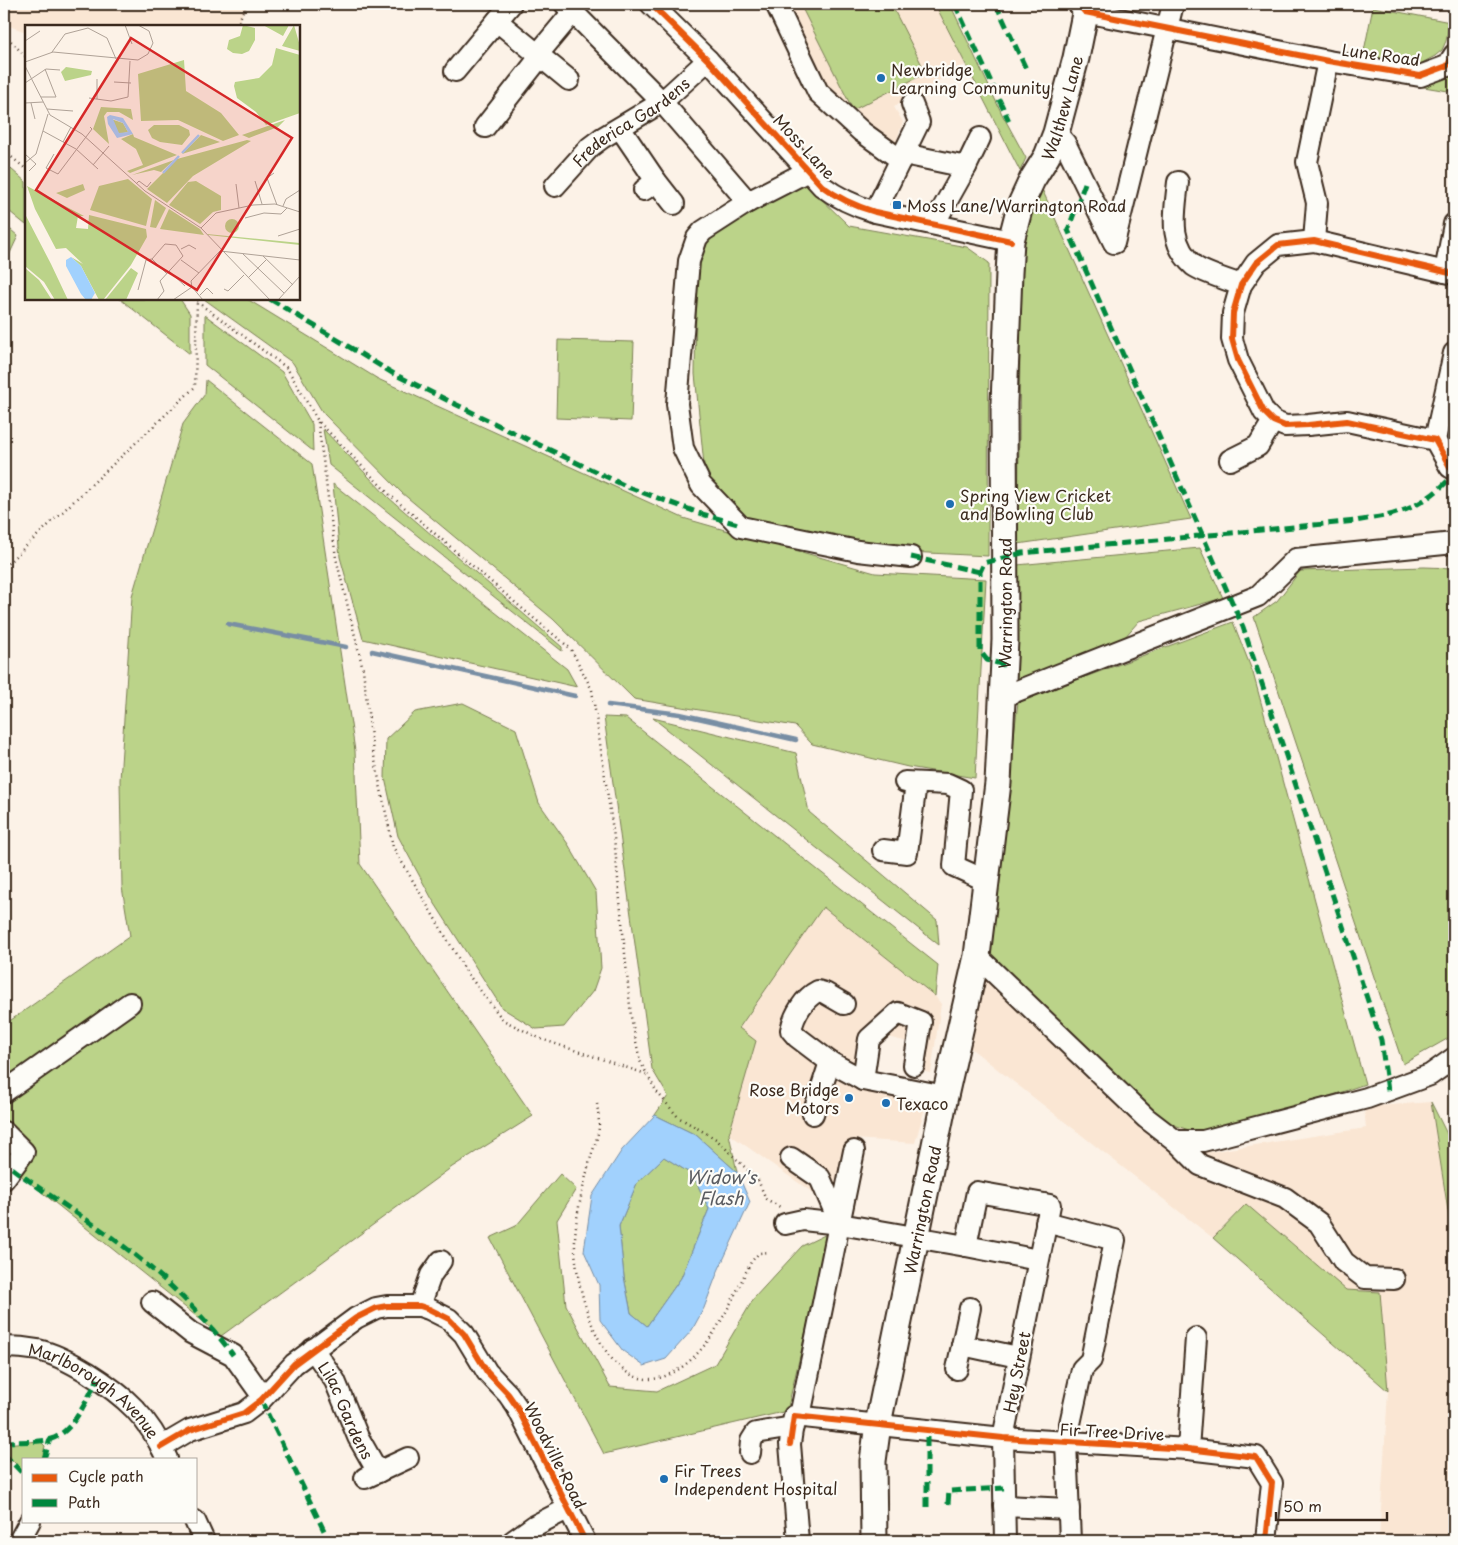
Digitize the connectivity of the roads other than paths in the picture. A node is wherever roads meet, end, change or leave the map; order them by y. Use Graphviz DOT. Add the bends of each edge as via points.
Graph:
graph roads {
  1 [pos="511,4"];
  2 [pos="651,4"];
  3 [pos="776,4"];
  4 [pos="1173,4"];
  5 [pos="1083,7"];
  6 [pos="569,8"];
  7 [pos="496,21"];
  8 [pos="1167,28"];
  9 [pos="1454,55"];
  10 [pos="539,56"];
  11 [pos="708,60"];
  12 [pos="1328,61"];
  13 [pos="454,72"];
  14 [pos="569,80"];
  15 [pos="662,102"];
  16 [pos="912,104"];
  17 [pos="485,127"];
  18 [pos="620,128"];
  19 [pos="1056,133"];
  20 [pos="980,138"];
  21 [pos="903,157"];
  22 [pos="966,167"];
  23 [pos="808,170"];
  24 [pos="1178,182"];
  25 [pos="555,186"];
  26 [pos="748,202"];
  27 [pos="674,204"];
  28 [pos="1020,206"];
  29 [pos="875,212"];
  30 [pos="934,224"];
  31 [pos="1454,224"];
  32 [pos="1011,240"];
  33 [pos="1314,241"];
  34 [pos="1450,273"];
  35 [pos="1241,285"];
  36 [pos="1454,353"];
  37 [pos="1273,422"];
  38 [pos="1435,440"];
  39 [pos="1230,460"];
  40 [pos="1454,470"];
  41 [pos="1454,543"];
  42 [pos="911,557"];
  43 [pos="1002,697"];
  44 [pos="883,850"];
  45 [pos="987,881"];
  46 [pos="977,956"];
  47 [pos="130,1003"];
  48 [pos="844,1004"];
  49 [pos="1454,1058"];
  50 [pos="830,1062"];
  51 [pos="914,1065"];
  52 [pos="863,1080"];
  53 [pos="4,1092"];
  54 [pos="945,1096"];
  55 [pos="813,1114"];
  56 [pos="4,1132"];
  57 [pos="1176,1141"];
  58 [pos="854,1151"];
  59 [pos="791,1158"];
  60 [pos="4,1179"];
  61 [pos="1048,1214"];
  62 [pos="794,1222"];
  63 [pos="840,1224"];
  64 [pos="916,1237"];
  65 [pos="966,1246"];
  66 [pos="1038,1260"];
  67 [pos="441,1261"];
  68 [pos="1394,1279"];
  69 [pos="152,1302"];
  70 [pos="420,1306"];
  71 [pos="970,1308"];
  72 [pos="1196,1338"];
  73 [pos="962,1344"];
  74 [pos="4,1347"];
  75 [pos="313,1349"];
  76 [pos="1018,1357"];
  77 [pos="957,1370"];
  78 [pos="263,1397"];
  79 [pos="878,1424"];
  80 [pos="794,1429"];
  81 [pos="1003,1438"];
  82 [pos="1066,1442"];
  83 [pos="1188,1449"];
  84 [pos="164,1453"];
  85 [pos="750,1453"];
  86 [pos="408,1458"];
  87 [pos="1004,1506"];
  88 [pos="569,1508"];
  89 [pos="1069,1509"];
  90 [pos="25,1522"];
  91 [pos="195,1522"];
  92 [pos="20,1541"];
  93 [pos="204,1541"];
  94 [pos="513,1541"];
  95 [pos="585,1541"];
  96 [pos="798,1541"];
  97 [pos="874,1541"];
  98 [pos="1006,1541"];
  99 [pos="1070,1541"];
  100 [pos="1266,1541"];
  1 -- 7 [label="street"];
  2 -- 11 [label="street, Moss Lane"];
  3 -- 21 [label="street" via="818,92 862,132"];
  4 -- 8 [label="street"];
  5 -- 8 [label="street, Lune Road"];
  5 -- 19 [label="main road, Walthew Lane" via="1076,58"];
  6 -- 10 [label="street"];
  6 -- 15 [label="street"];
  7 -- 10 [label="street"];
  7 -- 13 [label="street"];
  8 -- 12 [label="street, Lune Road"];
  8 -- 19 [label="street" via="1114,243 1065,143"];
  9 -- 12 [label="street, Lune Road" via="1447,66 1420,76"];
  10 -- 14 [label="street"];
  10 -- 17 [label="street"];
  11 -- 15 [label="street, Frederica Gardens"];
  11 -- 23 [label="street, Moss Lane"];
  12 -- 33 [label="street" via="1307,162 1317,203"];
  15 -- 18 [label="street, Frederica Gardens"];
  15 -- 26 [label="street"];
  16 -- 21 [label="street" via="919,122"];
  18 -- 25 [label="street, Frederica Gardens" via="590,147"];
  18 -- 27 [label="street" via="650,186"];
  19 -- 28 [label="main road, Walthew Lane"];
  20 -- 22 [label="street"];
  21 -- 22 [label="street"];
  21 -- 29 [label="street"];
  22 -- 30 [label="street"];
  23 -- 26 [label="street"];
  23 -- 29 [label="street, Moss Lane" via="838,198"];
  24 -- 35 [label="street" via="1173,227 1178,246 1195,266"];
  26 -- 42 [label="street" via="703,231 689,261 676,404 683,448 701,485 741,527 858,551"];
  28 -- 32 [label="main road, Warrington Road"];
  29 -- 30 [label="street, Moss Lane"];
  30 -- 32 [label="street, Moss Lane"];
  31 -- 34 [label="street"];
  32 -- 43 [label="main road, Warrington Road" via="1004,403 1006,571"];
  33 -- 34 [label="street"];
  33 -- 35 [label="street" via="1278,245 1256,262"];
  35 -- 37 [label="street" via="1233,313 1232,339 1242,369 1264,412"];
  36 -- 38 [label="street"];
  37 -- 38 [label="street" via="1285,426 1308,426 1347,421"];
  37 -- 39 [label="street" via="1258,446"];
  38 -- 40 [label="street"];
  41 -- 43 [label="street" via="1296,559 1258,596"];
  43 -- 45 [label="main road, Warrington Road" via="998,782"];
  44 -- 45 [label="street" via="907,853 911,782 948,784 961,790 954,866"];
  45 -- 46 [label="main road, Warrington Road"];
  46 -- 54 [label="main road, Warrington Road"];
  46 -- 57 [label="street" via="1146,1118"];
  47 -- 53 [label="street"];
  48 -- 50 [label="street" via="818,991 810,995 793,1020 791,1030 797,1038"];
  49 -- 57 [label="street" via="1430,1075 1367,1098 1203,1141"];
  50 -- 52 [label="street"];
  50 -- 55 [label="street"];
  51 -- 52 [label="street" via="921,1022 898,1013 869,1039"];
  52 -- 54 [label="street"];
  54 -- 64 [label="main road, Warrington Road"];
  56 -- 60 [label="street" via="24,1152"];
  57 -- 68 [label="street" via="1200,1165 1285,1198 1319,1223 1344,1262 1365,1278"];
  58 -- 63 [label="street"];
  59 -- 63 [label="street" via="820,1178"];
  61 -- 65 [label="street" via="977,1192"];
  61 -- 66 [label="street, Hey Street"];
  61 -- 82 [label="street" via="1115,1240 1091,1360 1082,1369"];
  62 -- 63 [label="street"];
  63 -- 64 [label="street"];
  63 -- 80 [label="street"];
  64 -- 65 [label="street"];
  64 -- 79 [label="main road, Warrington Road"];
  65 -- 66 [label="street"];
  66 -- 76 [label="street, Hey Street"];
  67 -- 70 [label="street" via="431,1276"];
  69 -- 78 [label="street" via="191,1333 233,1355"];
  70 -- 75 [label="street, Woodville Road" via="387,1306 366,1313"];
  70 -- 88 [label="street, Woodville Road" via="449,1319 471,1343 487,1372 517,1407"];
  71 -- 73 [label="street"];
  72 -- 83 [label="street"];
  73 -- 76 [label="street"];
  73 -- 77 [label="street"];
  74 -- 84 [label="street, Marlborough Avenue" via="53,1354 113,1388 134,1406"];
  75 -- 78 [label="street, Woodville Road" via="284,1373"];
  75 -- 86 [label="street, Lilac Gardens" via="335,1381 372,1475"];
  76 -- 81 [label="street, Hey Street"];
  78 -- 84 [label="street, Woodville Road" via="244,1413 190,1430"];
  79 -- 80 [label="street, Fir Tree Drive"];
  79 -- 81 [label="street, Fir Tree Drive"];
  79 -- 97 [label="main road, Warrington Road" via="874,1462"];
  80 -- 85 [label="street, Fir Tree Drive" via="756,1433"];
  80 -- 96 [label="street"];
  81 -- 82 [label="street, Fir Tree Drive"];
  81 -- 87 [label="street, Hey Street"];
  82 -- 83 [label="street, Fir Tree Drive"];
  82 -- 89 [label="street"];
  83 -- 100 [label="street, Fir Tree Drive" via="1256,1458 1272,1483"];
  87 -- 89 [label="street"];
  87 -- 98 [label="street, Hey Street"];
  88 -- 94 [label="street"];
  88 -- 95 [label="street, Woodville Road"];
  89 -- 99 [label="street"];
  90 -- 92 [label="street"];
  91 -- 93 [label="street"];
}
